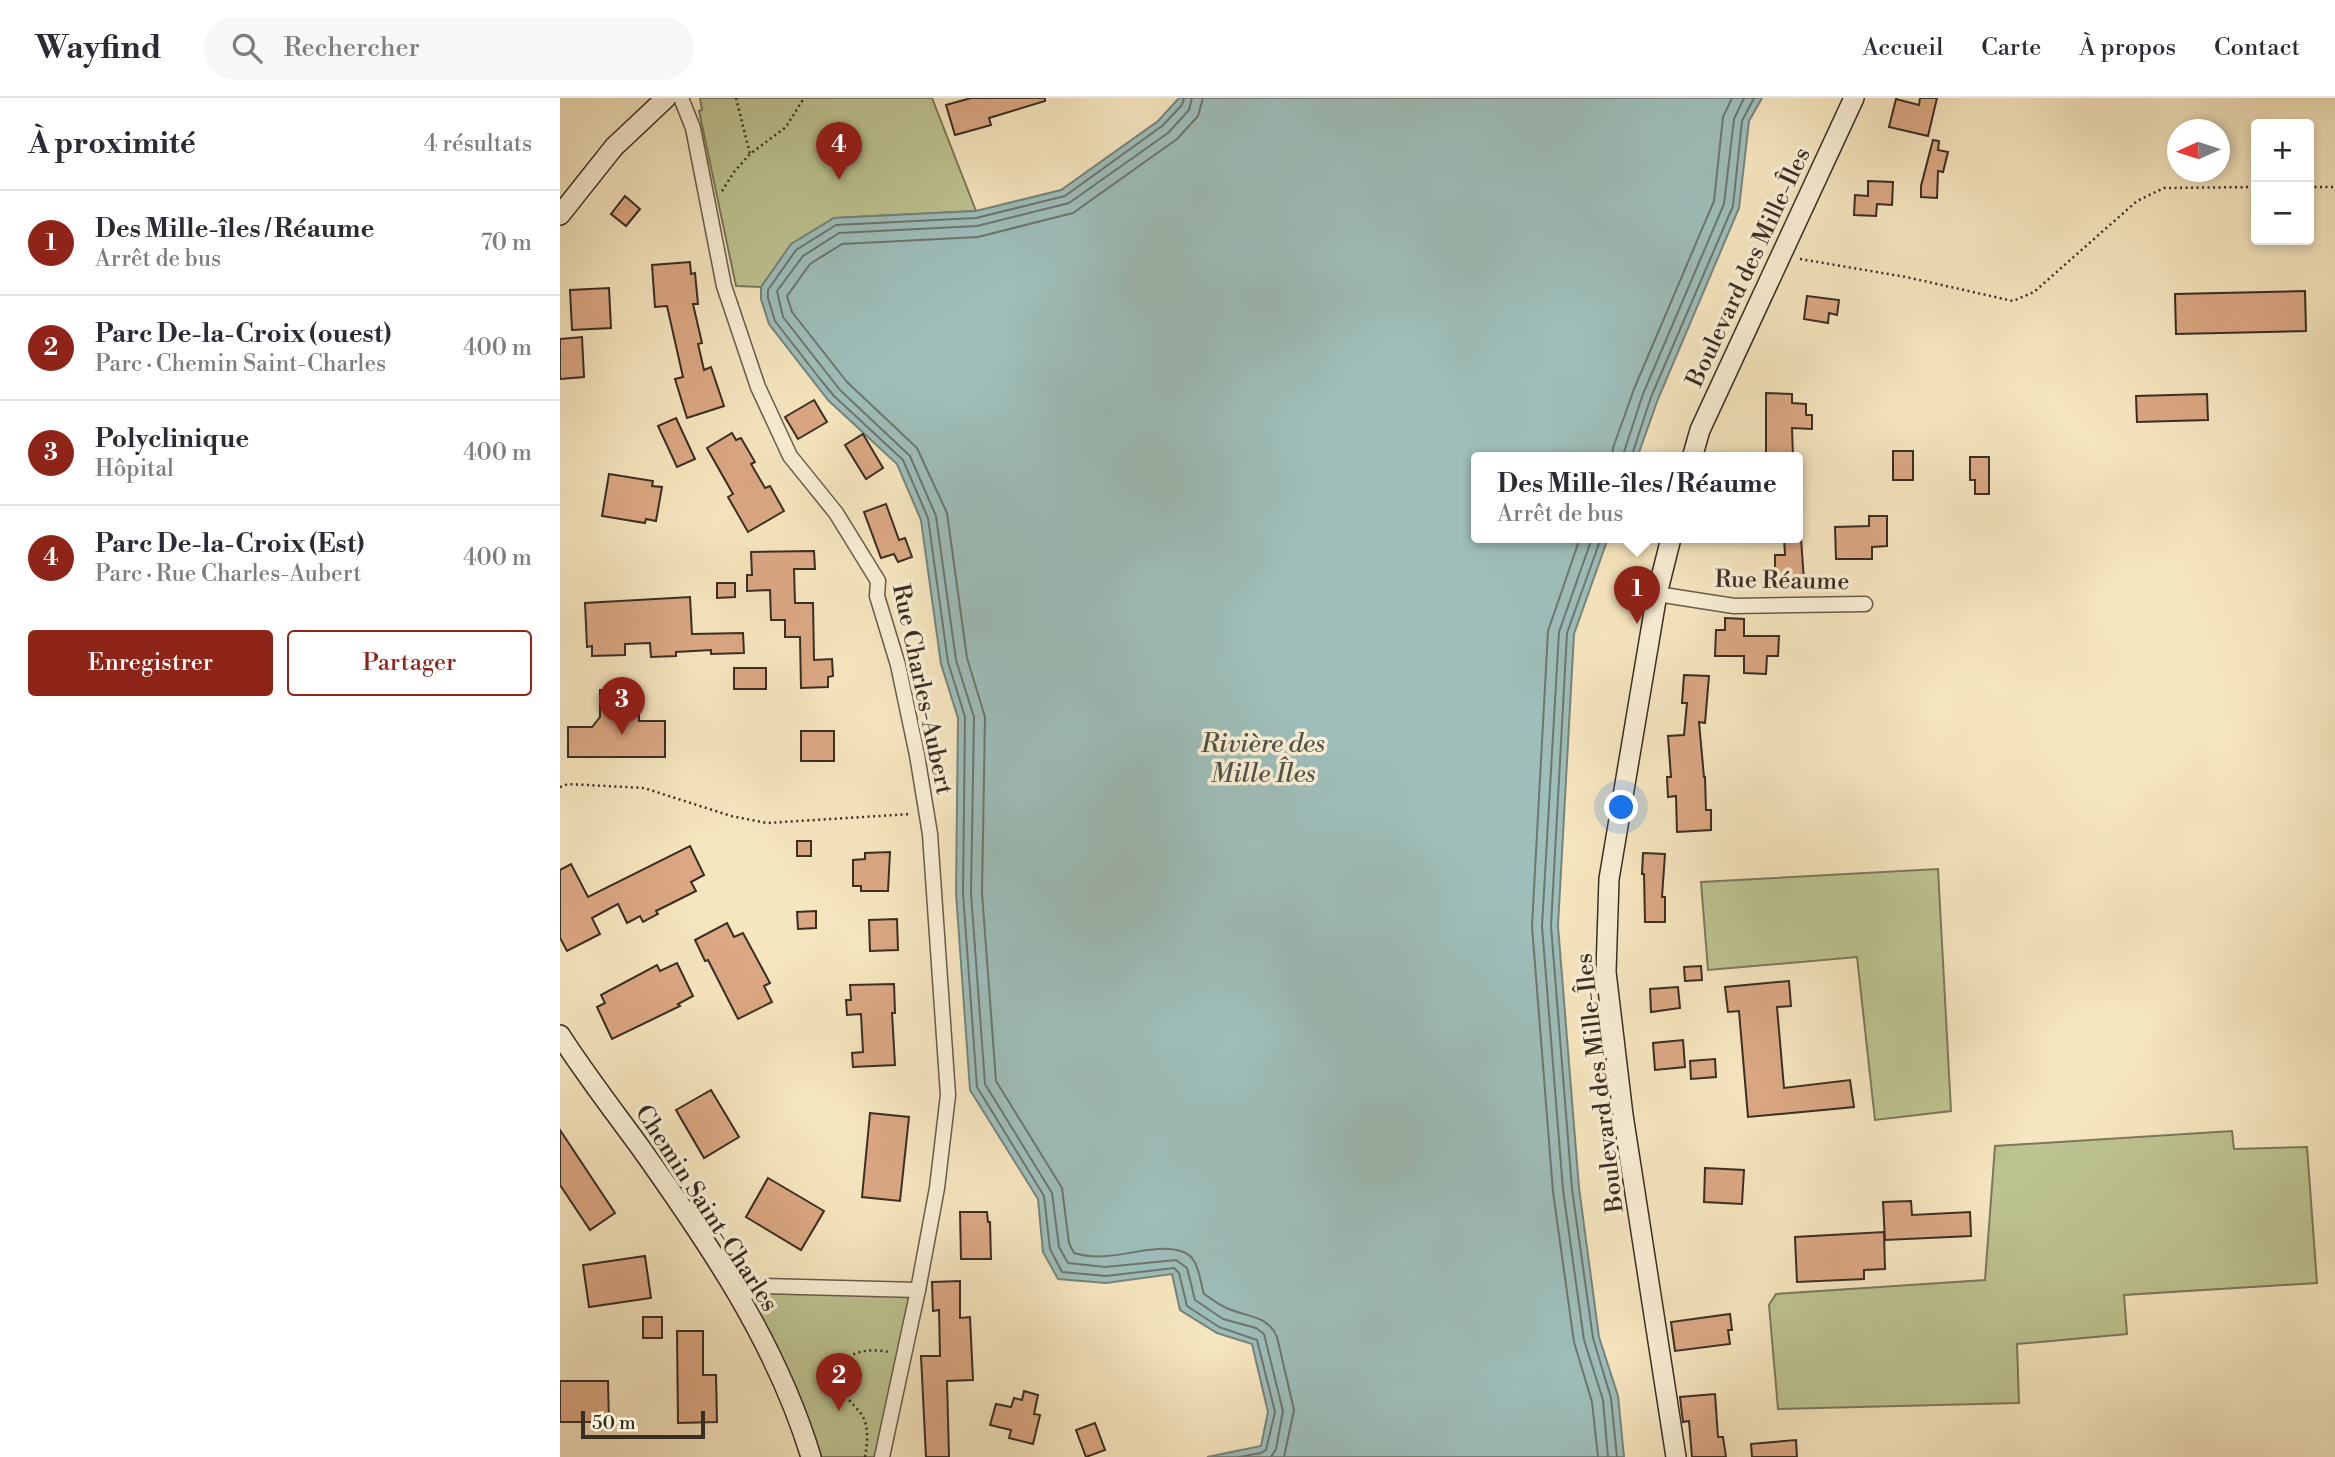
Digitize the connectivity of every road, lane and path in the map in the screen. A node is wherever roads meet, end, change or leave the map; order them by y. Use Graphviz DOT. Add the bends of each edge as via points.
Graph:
graph roads {
  1 [pos="666,98"];
  2 [pos="681,98"];
  3 [pos="736,98"];
  4 [pos="804,98"];
  5 [pos="1854,98"];
  6 [pos="750,154"];
  7 [pos="2251,187"];
  8 [pos="2314,187"];
  9 [pos="2335,187"];
  10 [pos="710,211"];
  11 [pos="560,215"];
  12 [pos="1780,255"];
  13 [pos="1694,452"];
  14 [pos="1670,543"];
  15 [pos="1657,594"];
  16 [pos="1865,604"];
  17 [pos="560,786"];
  18 [pos="926,813"];
  19 [pos="560,1035"];
  20 [pos="918,1290"];
  21 [pos="740,1296"];
  22 [pos="904,1354"];
  23 [pos="808,1456"];
  24 [pos="865,1457"];
  25 [pos="882,1457"];
  26 [pos="1676,1457"];
  1 -- 11 [label="street" via="614,146"];
  2 -- 10 [label="street, Rue Charles-Aubert" via="693,128"];
  3 -- 6 [label="path"];
  4 -- 6 [label="path" via="786,127"];
  5 -- 12 [label="street, Boulevard des Mille-Îles"];
  6 -- 10 [label="path"];
  7 -- 12 [label="path" via="2164,188 2137,201 2034,292 2013,302"];
  8 -- 9 [label="path"];
  10 -- 18 [label="street, Rue Charles-Aubert" via="724,286 758,387 790,456 836,513 878,581 877,596 898,664"];
  12 -- 13 [label="street, Boulevard des Mille-Îles" via="1699,430"];
  14 -- 15 [label="street, Boulevard des Mille-Îles"];
  15 -- 16 [label="street, Rue Réaume" via="1734,606"];
  15 -- 26 [label="street, Boulevard des Mille-Îles" via="1609,879 1606,972 1623,1115"];
  17 -- 18 [label="path" via="644,788 767,823"];
  18 -- 20 [label="street, Rue Charles-Aubert" via="948,1095"];
  19 -- 21 [label="street, Chemin Saint-Charles"];
  20 -- 21 [label="street" via="763,1286"];
  20 -- 22 [label="street, Rue Charles-Aubert"];
  21 -- 23 [label="street, Chemin Saint-Charles" via="801,1425"];
  22 -- 24 [label="path" via="863,1351 844,1362 840,1386 863,1417 868,1433"];
  22 -- 25 [label="street, Rue Charles-Aubert"];
}
